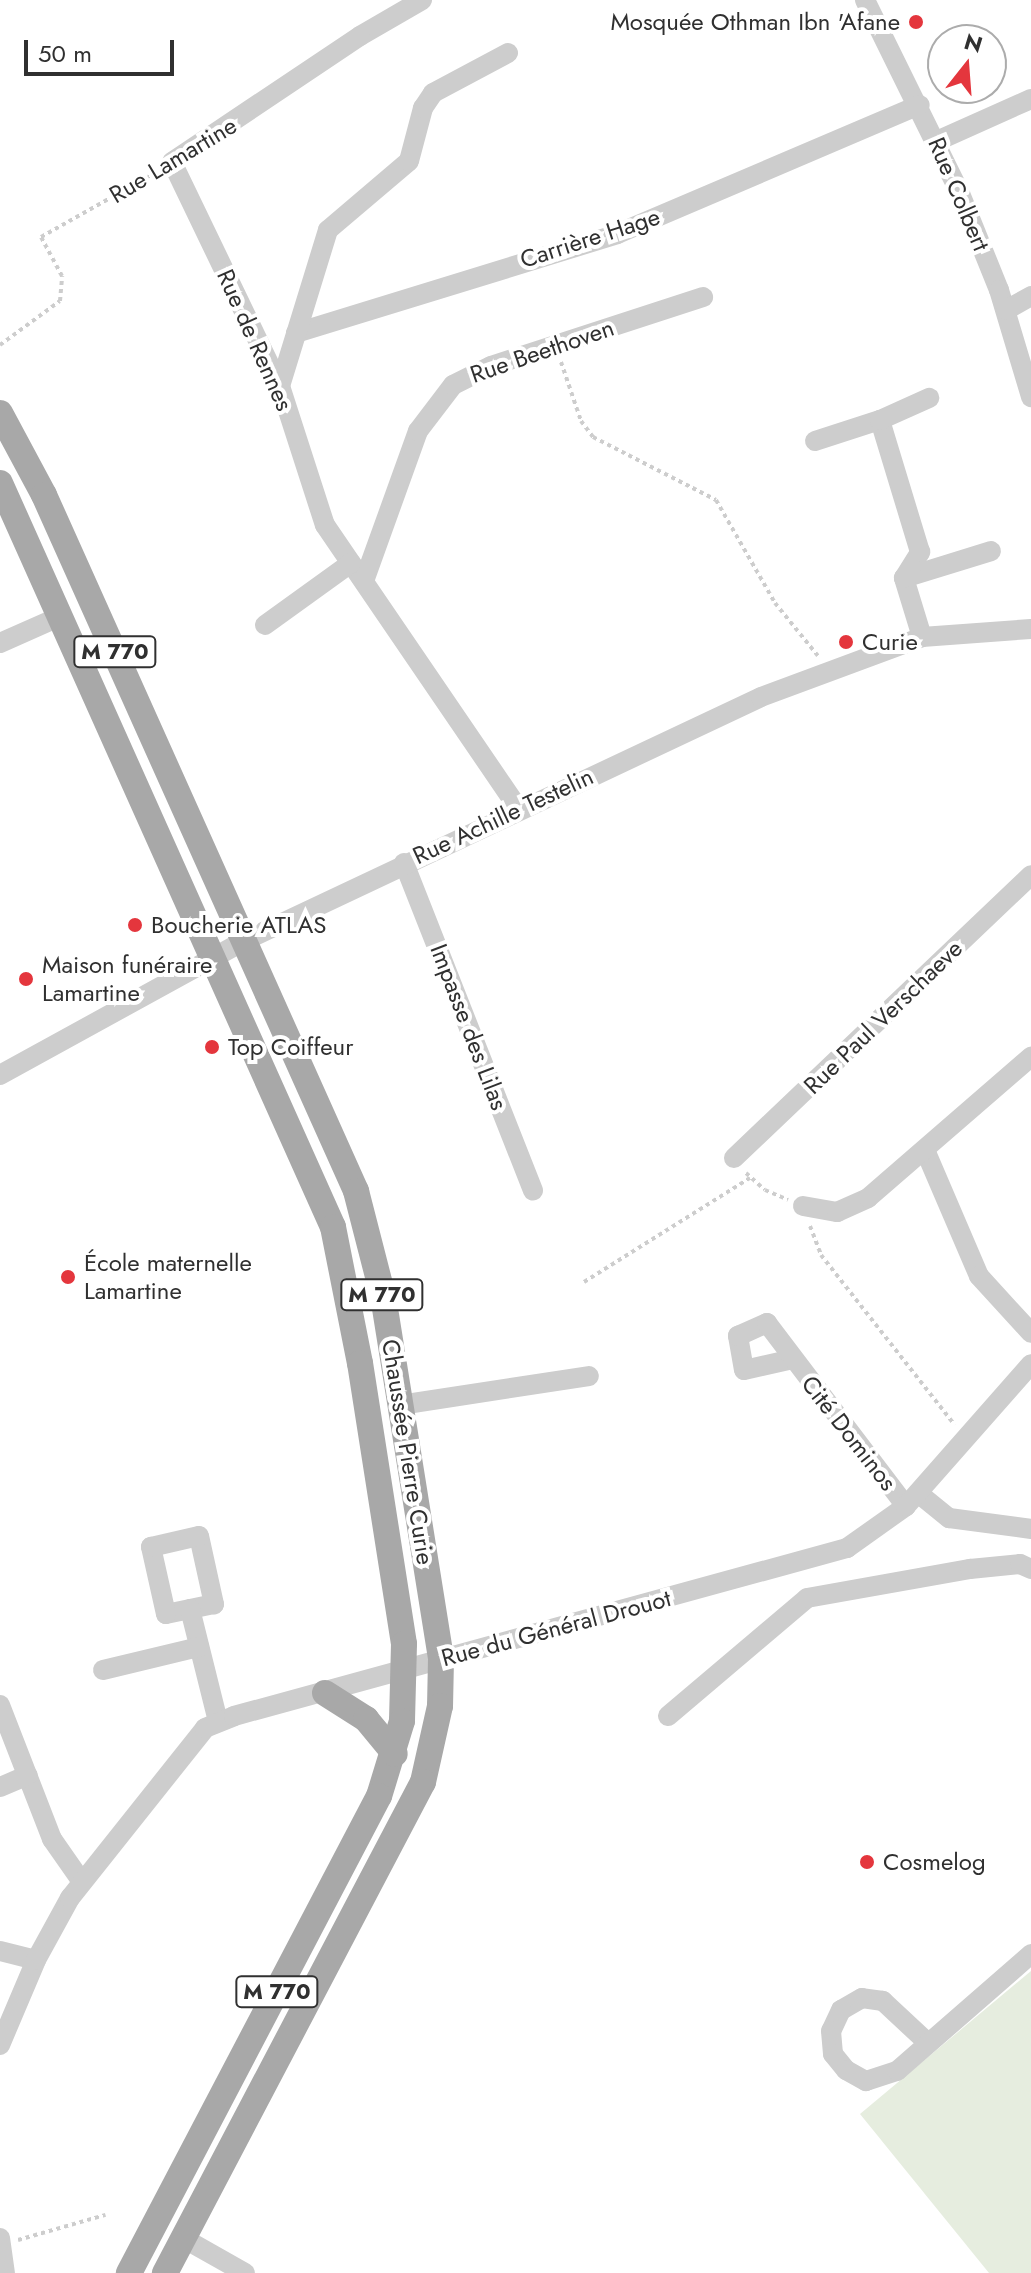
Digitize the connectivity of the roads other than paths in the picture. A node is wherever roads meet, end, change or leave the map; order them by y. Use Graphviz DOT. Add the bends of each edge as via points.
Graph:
graph roads {
  1 [pos="422,0"];
  2 [pos="865,0"];
  3 [pos="508,53"];
  4 [pos="1031,99"];
  5 [pos="920,105"];
  6 [pos="937,141"];
  7 [pos="172,162"];
  8 [pos="1031,296"];
  9 [pos="703,297"];
  10 [pos="1006,310"];
  11 [pos="296,333"];
  12 [pos="280,386"];
  13 [pos="1031,397"];
  14 [pos="929,398"];
  15 [pos="0,413"];
  16 [pos="880,420"];
  17 [pos="815,441"];
  18 [pos="0,483"];
  19 [pos="991,551"];
  20 [pos="351,563"];
  21 [pos="904,578"];
  22 [pos="364,581"];
  23 [pos="61,616"];
  24 [pos="265,625"];
  25 [pos="1031,629"];
  26 [pos="922,637"];
  27 [pos="0,643"];
  28 [pos="519,809"];
  29 [pos="404,863"];
  30 [pos="1031,875"];
  31 [pos="246,940"];
  32 [pos="213,958"];
  33 [pos="1031,1057"];
  34 [pos="0,1075"];
  35 [pos="925,1150"];
  36 [pos="734,1158"];
  37 [pos="533,1191"];
  38 [pos="803,1206"];
  39 [pos="1031,1333"];
  40 [pos="793,1359"];
  41 [pos="1031,1364"];
  42 [pos="589,1376"];
  43 [pos="400,1405"];
  44 [pos="912,1500"];
  45 [pos="1031,1529"];
  46 [pos="1031,1569"];
  47 [pos="190,1609"];
  48 [pos="199,1647"];
  49 [pos="441,1659"];
  50 [pos="103,1670"];
  51 [pos="405,1671"];
  52 [pos="325,1693"];
  53 [pos="0,1705"];
  54 [pos="668,1716"];
  55 [pos="218,1721"];
  56 [pos="395,1754"];
  57 [pos="28,1775"];
  58 [pos="0,1787"];
  59 [pos="82,1882"];
  60 [pos="0,1951"];
  61 [pos="1031,1954"];
  62 [pos="36,1960"];
  63 [pos="928,2043"];
  64 [pos="0,2045"];
  65 [pos="183,2238"];
  66 [pos="0,2241"];
  67 [pos="5,2273"];
  68 [pos="129,2273"];
  69 [pos="165,2273"];
  70 [pos="245,2273"];
  1 -- 7 [label="street, Rue Lamartine"];
  2 -- 5 [label="street, Rue Colbert"];
  3 -- 11 [label="street" via="433,93 423,108 409,161 333,224"];
  4 -- 6 [label="street"];
  5 -- 6 [label="street, Rue Colbert"];
  5 -- 11 [label="street, Carrière Hage" via="617,234"];
  6 -- 10 [label="street, Rue Colbert"];
  7 -- 12 [label="street, Rue de Rennes"];
  8 -- 10 [label="street"];
  9 -- 22 [label="street, Rue Beethoven" via="465,377 434,405 413,442"];
  10 -- 13 [label="street, Rue Colbert"];
  11 -- 12 [label="street"];
  12 -- 20 [label="street, Rue de Rennes" via="319,512"];
  14 -- 16 [label="street"];
  15 -- 31 [label="main road, Chaussée Pierre Curie / M 770" via="44,495"];
  16 -- 17 [label="street"];
  16 -- 21 [label="street" via="920,552"];
  18 -- 23 [label="main road, Chaussée Pierre Curie / M 770"];
  19 -- 21 [label="street"];
  20 -- 22 [label="street, Rue de Rennes"];
  20 -- 24 [label="street"];
  21 -- 26 [label="street"];
  22 -- 28 [label="street, Rue de Rennes"];
  23 -- 27 [label="street"];
  23 -- 32 [label="main road, Chaussée Pierre Curie / M 770"];
  25 -- 26 [label="street, Rue Achille Testelin"];
  26 -- 28 [label="street, Rue Achille Testelin" via="828,669"];
  28 -- 29 [label="street, Rue Achille Testelin"];
  29 -- 31 [label="street, Rue Achille Testelin"];
  29 -- 37 [label="street, Impasse des Lilas"];
  30 -- 36 [label="street, Rue Paul Verschaeve"];
  31 -- 32 [label="street, Rue Achille Testelin"];
  31 -- 43 [label="main road, Chaussée Pierre Curie / M 770" via="356,1191 376,1259"];
  32 -- 34 [label="street, Rue Achille Testelin"];
  32 -- 51 [label="main road, Chaussée Pierre Curie / M 770" via="317,1186 341,1258 402,1616"];
  33 -- 35 [label="street"];
  35 -- 38 [label="street" via="848,1208 827,1212"];
  35 -- 39 [label="street" via="979,1276"];
  40 -- 44 [label="street, Cité Dominos"];
  41 -- 44 [label="street, Rue du Général Drouot"];
  42 -- 43 [label="street"];
  43 -- 49 [label="main road, Chaussée Pierre Curie / M 770"];
  44 -- 45 [label="street, Cité Dominos" via="949,1518"];
  44 -- 49 [label="street, Rue du Général Drouot" via="871,1535 835,1553"];
  46 -- 54 [label="street" via="1020,1564 970,1569 807,1598"];
  47 -- 48 [label="street"];
  48 -- 50 [label="street"];
  48 -- 55 [label="street"];
  49 -- 51 [label="street, Rue du Général Drouot"];
  49 -- 65 [label="main road, M 770" via="440,1706 423,1782"];
  51 -- 52 [label="street, Rue du Général Drouot"];
  51 -- 56 [label="main road, M 770"];
  52 -- 55 [label="street, Rue du Général Drouot"];
  52 -- 56 [label="main road" via="366,1719"];
  53 -- 57 [label="street"];
  55 -- 59 [label="street, Rue du Général Drouot" via="192,1740"];
  56 -- 68 [label="main road, M 770" via="364,1827"];
  57 -- 58 [label="street"];
  57 -- 59 [label="street" via="59,1854"];
  59 -- 62 [label="street, Rue du Général Drouot"];
  60 -- 62 [label="street"];
  61 -- 63 [label="street"];
  62 -- 64 [label="street, Rue du Général Drouot"];
  63 -- 63 [label="street" via="897,2071 866,2081 846,2070 833,2054 831,2031 841,2010 862,1998 883,2001"];
  65 -- 69 [label="main road, M 770"];
  65 -- 70 [label="street"];
  66 -- 67 [label="street"];
}
